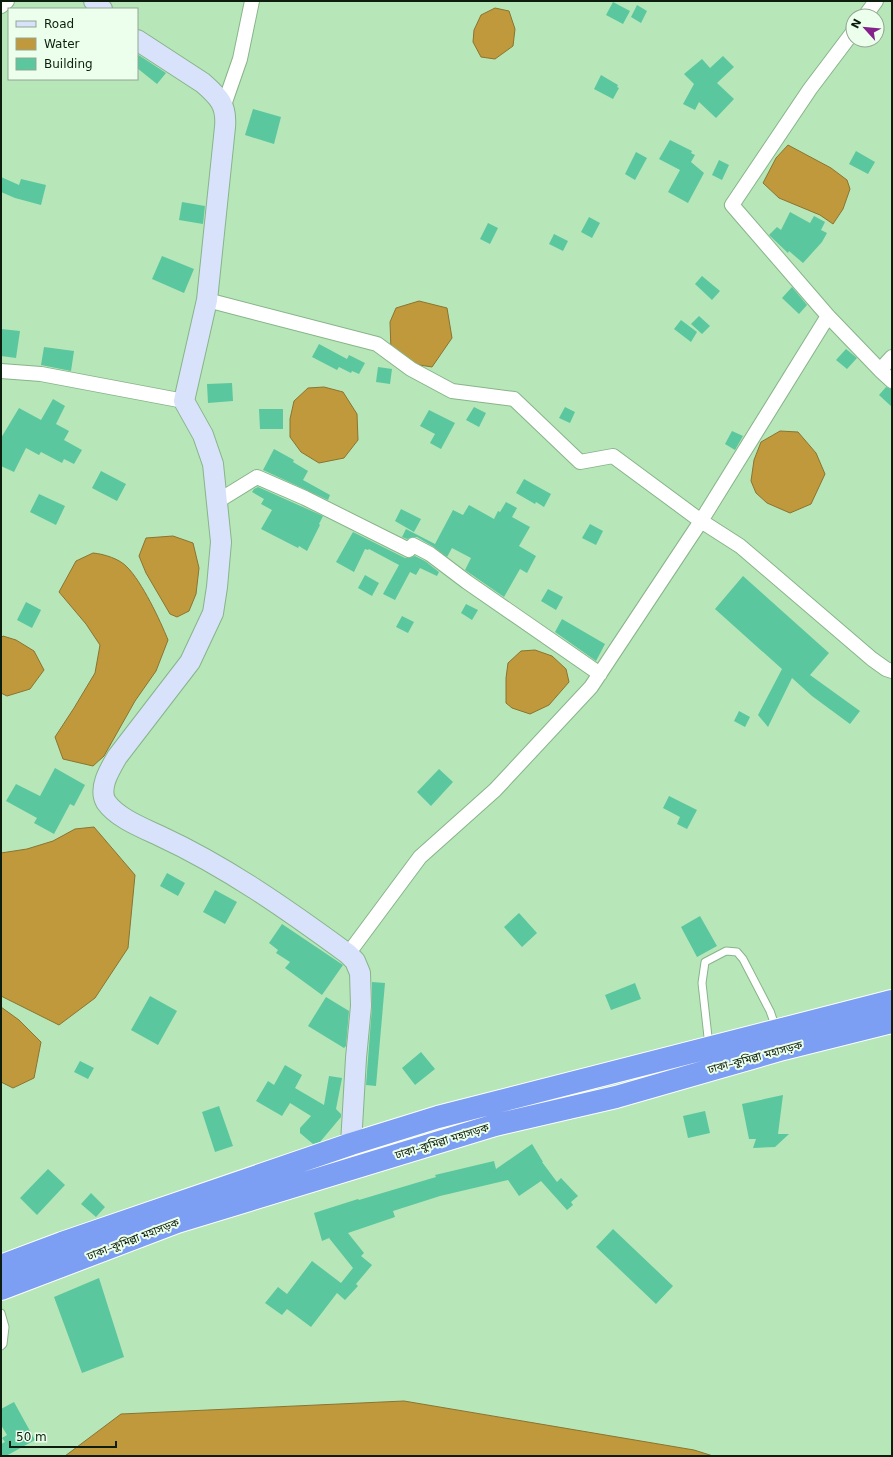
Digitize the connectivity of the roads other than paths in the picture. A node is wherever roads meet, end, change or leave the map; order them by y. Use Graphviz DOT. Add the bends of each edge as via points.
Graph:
graph roads {
  1 [pos="7,1"];
  2 [pos="252,1"];
  3 [pos="1,6"];
  4 [pos="138,41"];
  5 [pos="845,43"];
  6 [pos="224,105"];
  7 [pos="207,300"];
  8 [pos="828,316"];
  9 [pos="892,357"];
  10 [pos="880,370"];
  11 [pos="1,371"];
  12 [pos="892,381"];
  13 [pos="184,401"];
  14 [pos="218,501"];
  15 [pos="701,521"];
  16 [pos="892,671"];
  17 [pos="600,674"];
  18 [pos="348,954"];
  19 [pos="892,1001"];
  20 [pos="892,1022"];
  21 [pos="777,1030"];
  22 [pos="710,1048"];
  23 [pos="350,1144"];
  24 [pos="1,1266"];
  25 [pos="1,1289"];
  26 [pos="1,1313"];
  27 [pos="1,1346"];
  1 -- 3 [label="street"];
  2 -- 6 [label="street" via="240,59"];
  4 -- 6 [label="street" via="203,83"];
  5 -- 8 [label="street" via="810,89 732,205"];
  6 -- 7 [label="street" via="226,118"];
  7 -- 13 [label="street"];
  7 -- 15 [label="street" via="377,344 411,369 452,391 514,400 580,462 613,456"];
  8 -- 10 [label="street"];
  8 -- 15 [label="street"];
  9 -- 10 [label="street"];
  10 -- 12 [label="street"];
  11 -- 13 [label="street" via="41,374"];
  13 -- 14 [label="street" via="203,434 213,464"];
  14 -- 17 [label="street" via="257,477 409,550 413,545 430,554"];
  14 -- 18 [label="street" via="221,542 213,613 190,662 117,757 109,771 103,791 106,801 124,818 210,861 295,915"];
  15 -- 16 [label="street" via="740,546 872,659"];
  15 -- 17 [label="street"];
  17 -- 18 [label="street" via="591,687 495,790 420,857"];
  18 -- 23 [label="street" via="355,961 360,973 361,1006"];
  19 -- 21 [label="highway, ঢাকা–কুমিল্লা মহাসড়ক"];
  20 -- 25 [label="highway, ঢাকা–কুমিল্লা মহাসড়ক" via="783,1049 616,1096 495,1125 177,1222"];
  21 -- 22 [label="highway, ঢাকা–কুমিল্লা মহাসড়ক"];
  21 -- 22 [label="lane" via="743,959 737,952 726,951 705,962 702,983"];
  22 -- 23 [label="highway, ঢাকা–কুমিল্লা মহাসড়ক" via="438,1117"];
  23 -- 24 [label="highway, ঢাকা–কুমিল্লা মহাসড়ক"];
  26 -- 27 [label="lane" via="5,1327"];
}
